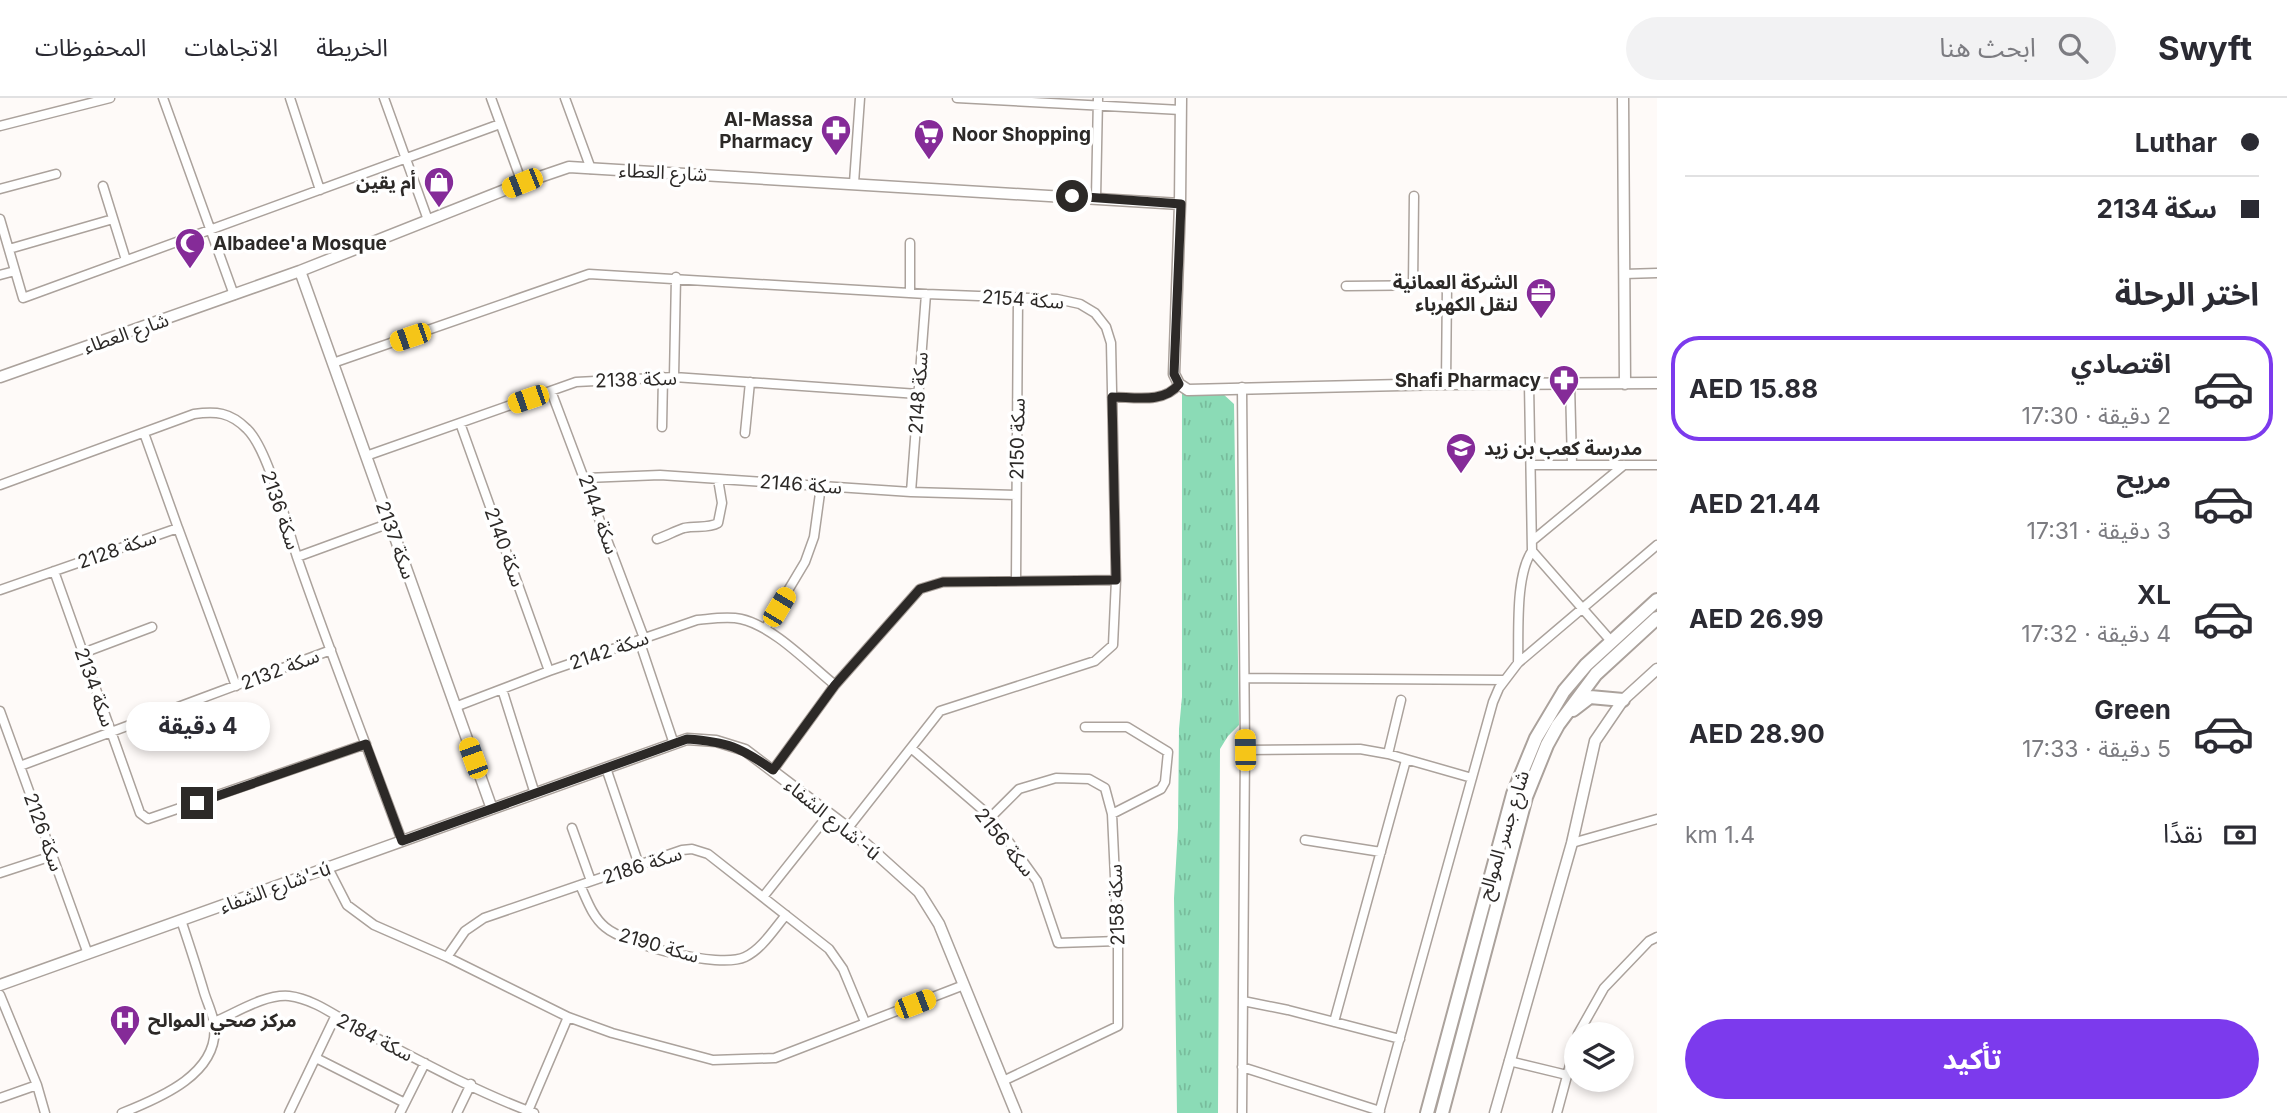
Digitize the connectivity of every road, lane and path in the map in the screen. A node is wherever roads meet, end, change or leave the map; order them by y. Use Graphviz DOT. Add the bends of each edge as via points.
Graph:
graph roads {
  1 [pos="110,98"];
  2 [pos="163,98"];
  3 [pos="290,98"];
  4 [pos="384,98"];
  5 [pos="491,98"];
  6 [pos="565,98"];
  7 [pos="860,98"];
  8 [pos="957,98"];
  9 [pos="1181,98"];
  10 [pos="1623,98"];
  11 [pos="979,99"];
  12 [pos="1098,102"];
  13 [pos="1181,110"];
  14 [pos="500,124"];
  15 [pos="0,126"];
  16 [pos="407,158"];
  17 [pos="592,169"];
  18 [pos="56,174"];
  19 [pos="522,183"];
  20 [pos="854,183"];
  21 [pos="103,186"];
  22 [pos="0,189"];
  23 [pos="320,190"];
  24 [pos="1414,196"];
  25 [pos="1096,198"];
  26 [pos="1181,204"];
  27 [pos="0,219"];
  28 [pos="113,219"];
  29 [pos="429,220"];
  30 [pos="210,230"];
  31 [pos="910,243"];
  32 [pos="9,249"];
  33 [pos="126,260"];
  34 [pos="15,271"];
  35 [pos="300,271"];
  36 [pos="1657,273"];
  37 [pos="1624,274"];
  38 [pos="0,275"];
  39 [pos="676,277"];
  40 [pos="1346,286"];
  41 [pos="1413,286"];
  42 [pos="910,293"];
  43 [pos="926,294"];
  44 [pos="234,295"];
  45 [pos="1018,297"];
  46 [pos="333,363"];
  47 [pos="0,377"];
  48 [pos="663,377"];
  49 [pos="674,377"];
  50 [pos="750,382"];
  51 [pos="1447,383"];
  52 [pos="1657,383"];
  53 [pos="1179,384"];
  54 [pos="1529,384"];
  55 [pos="1570,384"];
  56 [pos="1625,384"];
  57 [pos="1242,387"];
  58 [pos="551,391"];
  59 [pos="918,394"];
  60 [pos="1112,397"];
  61 [pos="460,423"];
  62 [pos="662,427"];
  63 [pos="144,433"];
  64 [pos="745,433"];
  65 [pos="366,456"];
  66 [pos="1531,465"];
  67 [pos="1572,465"];
  68 [pos="1624,465"];
  69 [pos="1657,465"];
  70 [pos="586,478"];
  71 [pos="718,479"];
  72 [pos="0,485"];
  73 [pos="821,486"];
  74 [pos="911,492"];
  75 [pos="1016,495"];
  76 [pos="390,523"];
  77 [pos="178,528"];
  78 [pos="657,539"];
  79 [pos="1657,545"];
  80 [pos="1532,546"];
  81 [pos="297,557"];
  82 [pos="54,571"];
  83 [pos="1116,580"];
  84 [pos="1016,581"];
  85 [pos="0,590"];
  86 [pos="1657,600"];
  87 [pos="1582,608"];
  88 [pos="1657,618"];
  89 [pos="152,627"];
  90 [pos="765,629"];
  91 [pos="642,639"];
  92 [pos="1611,640"];
  93 [pos="331,650"];
  94 [pos="83,653"];
  95 [pos="1518,663"];
  96 [pos="1657,669"];
  97 [pos="549,671"];
  98 [pos="1245,678"];
  99 [pos="1504,680"];
  100 [pos="835,685"];
  101 [pos="236,686"];
  102 [pos="502,689"];
  103 [pos="1401,700"];
  104 [pos="1623,700"];
  105 [pos="455,707"];
  106 [pos="0,711"];
  107 [pos="1558,725"];
  108 [pos="1085,727"];
  109 [pos="111,733"];
  110 [pos="366,744"];
  111 [pos="674,744"];
  112 [pos="911,748"];
  113 [pos="1245,750"];
  114 [pos="1388,754"];
  115 [pos="1406,760"];
  116 [pos="20,766"];
  117 [pos="606,768"];
  118 [pos="773,770"];
  119 [pos="1472,778"];
  120 [pos="535,794"];
  121 [pos="492,809"];
  122 [pos="829,814"];
  123 [pos="1112,814"];
  124 [pos="990,817"];
  125 [pos="1657,819"];
  126 [pos="572,828"];
  127 [pos="848,828"];
  128 [pos="1305,840"];
  129 [pos="402,841"];
  130 [pos="1572,843"];
  131 [pos="1381,852"];
  132 [pos="52,856"];
  133 [pos="639,865"];
  134 [pos="328,868"];
  135 [pos="0,873"];
  136 [pos="591,881"];
  137 [pos="580,885"];
  138 [pos="763,897"];
  139 [pos="786,915"];
  140 [pos="181,920"];
  141 [pos="1657,937"];
  142 [pos="1118,941"];
  143 [pos="88,954"];
  144 [pos="447,957"];
  145 [pos="0,985"];
  146 [pos="964,985"];
  147 [pos="0,995"];
  148 [pos="1243,1001"];
  149 [pos="335,1017"];
  150 [pos="568,1017"];
  151 [pos="214,1022"];
  152 [pos="865,1022"];
  153 [pos="1334,1022"];
  154 [pos="1585,1022"];
  155 [pos="1400,1040"];
  156 [pos="316,1058"];
  157 [pos="1509,1061"];
  158 [pos="425,1063"];
  159 [pos="1242,1067"];
  160 [pos="1564,1074"];
  161 [pos="1003,1081"];
  162 [pos="471,1084"];
  163 [pos="37,1085"];
  164 [pos="1564,1085"];
  165 [pos="0,1098"];
  166 [pos="405,1103"];
  167 [pos="145,1109"];
  168 [pos="1446,1109"];
  169 [pos="531,1112"];
  170 [pos="1380,1112"];
  171 [pos="45,1113"];
  172 [pos="122,1113"];
  173 [pos="289,1113"];
  174 [pos="400,1113"];
  175 [pos="457,1113"];
  176 [pos="1016,1113"];
  177 [pos="1242,1113"];
  178 [pos="1426,1113"];
  179 [pos="1495,1113"];
  180 [pos="1556,1113"];
  1 -- 15 [label="street"];
  2 -- 30 [label="street"];
  3 -- 23 [label="street"];
  4 -- 16 [label="street"];
  5 -- 14 [label="street"];
  6 -- 17 [label="street"];
  7 -- 20 [label="street"];
  8 -- 11 [label="street"];
  9 -- 13 [label="street"];
  10 -- 37 [label="street"];
  11 -- 12 [label="street"];
  12 -- 13 [label="street"];
  12 -- 25 [label="street"];
  13 -- 26 [label="street"];
  14 -- 16 [label="street"];
  14 -- 19 [label="street"];
  16 -- 23 [label="street"];
  16 -- 29 [label="street"];
  17 -- 19 [label="street, شارع العطاء" via="569,167"];
  17 -- 20 [label="street, شارع العطاء"];
  18 -- 22 [label="street"];
  19 -- 29 [label="street, شارع العطاء"];
  20 -- 25 [label="street, شارع العطاء"];
  21 -- 28 [label="street"];
  23 -- 30 [label="street"];
  24 -- 41 [label="street"];
  25 -- 26 [label="street, شارع العطاء"];
  26 -- 53 [label="street" via="1174,374"];
  27 -- 32 [label="street"];
  28 -- 32 [label="street"];
  28 -- 33 [label="street"];
  29 -- 35 [label="street, شارع العطاء"];
  30 -- 33 [label="street"];
  30 -- 44 [label="street"];
  31 -- 42 [label="street"];
  32 -- 34 [label="street"];
  33 -- 34 [label="street" via="23,298"];
  34 -- 38 [label="street"];
  35 -- 44 [label="street, شارع العطاء"];
  35 -- 46 [label="street, سكة 2137"];
  36 -- 37 [label="street"];
  37 -- 56 [label="street"];
  39 -- 42 [label="street, سكة 2154"];
  39 -- 46 [label="street, سكة 2154" via="589,274"];
  39 -- 49 [label="street"];
  40 -- 41 [label="street"];
  41 -- 51 [label="street" via="1447,285"];
  42 -- 43 [label="street, سكة 2154"];
  43 -- 45 [label="street, سكة 2154"];
  43 -- 59 [label="street, سكة 2148"];
  44 -- 47 [label="street, شارع العطاء"];
  45 -- 60 [label="street, سكة 2154" via="1057,299 1096,313 1111,343"];
  45 -- 75 [label="street, سكة 2150"];
  46 -- 65 [label="street, سكة 2137"];
  48 -- 49 [label="street, سكة 2138"];
  48 -- 58 [label="street, سكة 2138" via="576,382"];
  48 -- 62 [label="street"];
  49 -- 50 [label="street, سكة 2138"];
  50 -- 59 [label="street, سكة 2138"];
  50 -- 64 [label="street"];
  51 -- 54 [label="street"];
  51 -- 57 [label="street"];
  52 -- 56 [label="street"];
  53 -- 57 [label="street" via="1188,390"];
  53 -- 60 [label="street" via="1161,397"];
  54 -- 55 [label="street"];
  54 -- 66 [label="street"];
  55 -- 56 [label="street"];
  55 -- 67 [label="street"];
  57 -- 98 [label="street"];
  58 -- 61 [label="street, سكة 2138"];
  58 -- 70 [label="street, سكة 2144"];
  59 -- 74 [label="street, سكة 2148"];
  60 -- 83 [label="street, سكة 2154"];
  61 -- 65 [label="street, سكة 2138"];
  61 -- 97 [label="street, سكة 2140"];
  63 -- 72 [label="street, سكة 2136"];
  63 -- 77 [label="street, سكة 2128"];
  63 -- 81 [label="street, سكة 2136" via="215,411 249,430 268,467"];
  65 -- 76 [label="street, سكة 2137"];
  66 -- 67 [label="street"];
  66 -- 80 [label="street"];
  67 -- 68 [label="street"];
  68 -- 69 [label="street"];
  68 -- 80 [label="street"];
  70 -- 71 [label="street, سكة 2146" via="660,475"];
  70 -- 91 [label="street, سكة 2144"];
  71 -- 73 [label="street, سكة 2146"];
  71 -- 78 [label="street" via="722,503 718,523 682,528"];
  73 -- 74 [label="street, سكة 2146"];
  73 -- 90 [label="street" via="814,537 805,562"];
  74 -- 75 [label="street, سكة 2146"];
  75 -- 84 [label="street, سكة 2150"];
  76 -- 81 [label="street"];
  76 -- 105 [label="street, سكة 2137"];
  77 -- 82 [label="street, سكة 2128"];
  77 -- 101 [label="street"];
  79 -- 87 [label="street"];
  80 -- 87 [label="street"];
  80 -- 95 [label="street" via="1521,590"];
  81 -- 93 [label="street, سكة 2136"];
  82 -- 85 [label="street, سكة 2128"];
  82 -- 94 [label="street, سكة 2134"];
  83 -- 84 [label="street"];
  83 -- 112 [label="street, سكة 2154" via="1113,645 1095,662 940,710"];
  84 -- 100 [label="street" via="943,582 920,589"];
  86 -- 92 [label="main road, شارع جسر الموالح"];
  87 -- 92 [label="street"];
  87 -- 95 [label="street"];
  88 -- 107 [label="main road, شارع جسر الموالح" via="1595,674"];
  89 -- 94 [label="street"];
  90 -- 91 [label="street, سكة 2142" via="740,619 696,620"];
  90 -- 100 [label="street, سكة 2142"];
  91 -- 97 [label="street, سكة 2142"];
  91 -- 111 [label="street, سكة 2144"];
  92 -- 178 [label="main road, شارع جسر الموالح" via="1571,683 1547,718 1513,794"];
  93 -- 101 [label="street, سكة 2132"];
  93 -- 110 [label="street, سكة 2136"];
  94 -- 109 [label="street, سكة 2134"];
  95 -- 99 [label="street"];
  96 -- 104 [label="street"];
  97 -- 102 [label="street, سكة 2142"];
  98 -- 99 [label="street"];
  98 -- 113 [label="street"];
  99 -- 119 [label="street" via="1493,702"];
  100 -- 118 [label="street"];
  101 -- 109 [label="street, سكة 2132"];
  102 -- 105 [label="street, سكة 2142"];
  102 -- 120 [label="street"];
  103 -- 114 [label="street"];
  104 -- 107 [label="main road" via="1590,697"];
  104 -- 130 [label="street" via="1595,741"];
  105 -- 121 [label="street, سكة 2137"];
  106 -- 116 [label="street, سكة 2126"];
  107 -- 168 [label="main road, شارع جسر الموالح" via="1526,797"];
  108 -- 123 [label="street" via="1127,727 1168,752 1161,789"];
  109 -- 110 [label="street, سكة 2134" via="140,813 148,819"];
  109 -- 116 [label="street, سكة 2132"];
  110 -- 129 [label="street, سكة 2136"];
  111 -- 117 [label="street, شارع الشفاء'-ú"];
  111 -- 118 [label="street, شارع الشفاء'-ú" via="687,739 716,741 745,750"];
  112 -- 124 [label="street, سكة 2156"];
  112 -- 127 [label="street, سكة 2154"];
  113 -- 114 [label="street" via="1350,748"];
  113 -- 148 [label="street"];
  114 -- 115 [label="street"];
  115 -- 119 [label="street"];
  115 -- 131 [label="street"];
  116 -- 132 [label="street, سكة 2126"];
  117 -- 120 [label="street, شارع الشفاء'-ú"];
  117 -- 133 [label="street"];
  118 -- 122 [label="street, شارع الشفاء'-ú"];
  119 -- 155 [label="street"];
  120 -- 121 [label="street, شارع الشفاء'-ú"];
  121 -- 129 [label="street, شارع الشفاء'-ú"];
  122 -- 127 [label="street, شارع الشفاء'-ú"];
  122 -- 138 [label="street"];
  123 -- 124 [label="street, سكة 2158" via="1105,788 1089,779 1056,778 1019,789"];
  123 -- 142 [label="street, سكة 2158"];
  124 -- 142 [label="street, سكة 2156" via="1037,881 1058,943"];
  125 -- 130 [label="street"];
  126 -- 136 [label="street"];
  127 -- 146 [label="street, شارع الشفاء'-ú" via="919,892 939,924"];
  128 -- 131 [label="street"];
  129 -- 134 [label="street, شارع الشفاء'-ú"];
  130 -- 157 [label="street"];
  131 -- 153 [label="street"];
  132 -- 135 [label="street"];
  132 -- 143 [label="street, سكة 2126"];
  133 -- 136 [label="street, سكة 2186"];
  133 -- 138 [label="street, سكة 2186" via="698,849"];
  134 -- 140 [label="street, شارع الشفاء'-ú"];
  134 -- 144 [label="street" via="347,905 374,925"];
  136 -- 137 [label="street, سكة 2186"];
  137 -- 139 [label="street, سكة 2190" via="593,914 612,932 694,958 743,958 755,951"];
  137 -- 144 [label="street, سكة 2186" via="478,920"];
  138 -- 139 [label="street, سكة 2186"];
  139 -- 152 [label="street, سكة 2186" via="834,955"];
  140 -- 143 [label="street, شارع الشفاء'-ú"];
  140 -- 151 [label="street"];
  141 -- 154 [label="street" via="1604,988"];
  142 -- 161 [label="street, سكة 2158" via="1118,1026"];
  143 -- 145 [label="street, شارع الشفاء'-ú"];
  144 -- 150 [label="street"];
  146 -- 152 [label="street"];
  146 -- 161 [label="street, شارع الشفاء'-ú"];
  147 -- 163 [label="street"];
  148 -- 153 [label="street"];
  148 -- 159 [label="street"];
  149 -- 151 [label="street, سكة 2184" via="311,1001 288,996 270,998"];
  149 -- 156 [label="street"];
  149 -- 158 [label="street, سكة 2184"];
  150 -- 152 [label="street" via="713,1060 775,1058"];
  150 -- 169 [label="street"];
  151 -- 167 [label="street" via="206,1061 194,1075"];
  153 -- 155 [label="street"];
  155 -- 170 [label="street"];
  156 -- 166 [label="street"];
  156 -- 173 [label="street"];
  157 -- 160 [label="street"];
  157 -- 179 [label="street"];
  158 -- 162 [label="street, سكة 2184"];
  158 -- 166 [label="street"];
  159 -- 170 [label="street"];
  159 -- 177 [label="street"];
  161 -- 176 [label="street, شارع الشفاء'-ú"];
  162 -- 169 [label="street, سكة 2184"];
  162 -- 175 [label="street"];
  163 -- 165 [label="street"];
  163 -- 171 [label="street"];
  164 -- 180 [label="street"];
  166 -- 174 [label="street"];
  167 -- 172 [label="street"];
}
